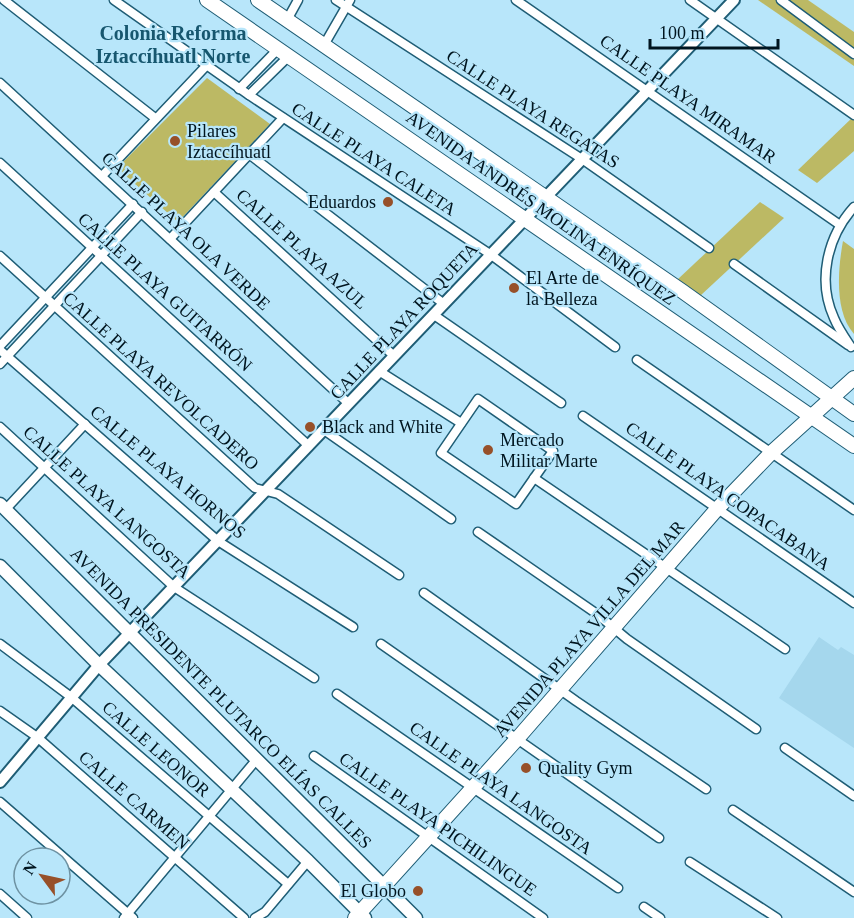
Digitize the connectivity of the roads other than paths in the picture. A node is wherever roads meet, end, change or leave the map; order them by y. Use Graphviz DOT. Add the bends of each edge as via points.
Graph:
graph roads {
  1 [pos="4,0"];
  2 [pos="114,0"];
  3 [pos="207,0"];
  4 [pos="249,0"];
  5 [pos="258,0"];
  6 [pos="298,0"];
  7 [pos="336,0"];
  8 [pos="516,0"];
  9 [pos="690,0"];
  10 [pos="734,0"];
  11 [pos="781,0"];
  12 [pos="348,3"];
  13 [pos="283,17"];
  14 [pos="717,19"];
  15 [pos="324,45"];
  16 [pos="283,52"];
  17 [pos="854,54"];
  18 [pos="207,64"];
  19 [pos="0,83"];
  20 [pos="239,89"];
  21 [pos="648,90"];
  22 [pos="249,95"];
  23 [pos="854,115"];
  24 [pos="155,118"];
  25 [pos="282,118"];
  26 [pos="249,154"];
  27 [pos="582,159"];
  28 [pos="0,163"];
  29 [pos="102,176"];
  30 [pos="214,192"];
  31 [pos="545,197"];
  32 [pos="133,204"];
  33 [pos="854,207"];
  34 [pos="142,212"];
  35 [pos="525,218"];
  36 [pos="840,225"];
  37 [pos="170,239"];
  38 [pos="92,248"];
  39 [pos="709,248"];
  40 [pos="490,254"];
  41 [pos="0,256"];
  42 [pos="101,256"];
  43 [pos="734,264"];
  44 [pos="45,298"];
  45 [pos="444,304"];
  46 [pos="54,307"];
  47 [pos="434,315"];
  48 [pos="615,347"];
  49 [pos="0,348"];
  50 [pos="852,348"];
  51 [pos="393,355"];
  52 [pos="8,356"];
  53 [pos="636,360"];
  54 [pos="0,364"];
  55 [pos="378,371"];
  56 [pos="854,378"];
  57 [pos="830,398"];
  58 [pos="561,402"];
  59 [pos="348,403"];
  60 [pos="854,414"];
  61 [pos="583,416"];
  62 [pos="811,416"];
  63 [pos="461,423"];
  64 [pos="85,424"];
  65 [pos="0,427"];
  66 [pos="324,430"];
  67 [pos="309,446"];
  68 [pos="854,446"];
  69 [pos="771,453"];
  70 [pos="44,467"];
  71 [pos="534,478"];
  72 [pos="265,491"];
  73 [pos="717,509"];
  74 [pos="2,510"];
  75 [pos="854,510"];
  76 [pos="451,519"];
  77 [pos="478,532"];
  78 [pos="218,541"];
  79 [pos="0,566"];
  80 [pos="665,568"];
  81 [pos="399,575"];
  82 [pos="174,587"];
  83 [pos="424,593"];
  84 [pos="854,603"];
  85 [pos="353,627"];
  86 [pos="614,628"];
  87 [pos="130,633"];
  88 [pos="0,644"];
  89 [pos="381,644"];
  90 [pos="785,649"];
  91 [pos="99,665"];
  92 [pos="314,678"];
  93 [pos="561,689"];
  94 [pos="337,694"];
  95 [pos="71,697"];
  96 [pos="0,711"];
  97 [pos="756,729"];
  98 [pos="37,737"];
  99 [pos="517,739"];
  100 [pos="785,748"];
  101 [pos="314,756"];
  102 [pos="257,759"];
  103 [pos="0,782"];
  104 [pos="473,788"];
  105 [pos="705,789"];
  106 [pos="233,790"];
  107 [pos="854,796"];
  108 [pos="0,802"];
  109 [pos="733,810"];
  110 [pos="210,818"];
  111 [pos="429,837"];
  112 [pos="659,838"];
  113 [pos="175,857"];
  114 [pos="308,861"];
  115 [pos="690,862"];
  116 [pos="288,884"];
  117 [pos="385,887"];
  118 [pos="618,888"];
  119 [pos="854,892"];
  120 [pos="0,894"];
  121 [pos="644,907"];
  122 [pos="128,916"];
  123 [pos="360,916"];
  124 [pos="27,918"];
  125 [pos="244,918"];
  126 [pos="255,918"];
  127 [pos="416,918"];
  128 [pos="543,918"];
  129 [pos="660,918"];
  130 [pos="777,918"];
  1 -- 24 [label="street"];
  2 -- 18 [label="street, CALLE PLAYA CALETA"];
  3 -- 16 [label="main road, AVENIDA ANDRÉS MOLINA ENRÍQUEZ"];
  4 -- 13 [label="main road"];
  5 -- 13 [label="main road, AVENIDA ANDRÉS MOLINA ENRÍQUEZ"];
  6 -- 13 [label="street"];
  7 -- 12 [label="street, CALLE PLAYA REGATAS"];
  8 -- 21 [label="street, CALLE PLAYA MIRAMAR"];
  9 -- 14 [label="street"];
  10 -- 14 [label="street, CALLE PLAYA ROQUETA"];
  11 -- 17 [label="street"];
  12 -- 15 [label="street"];
  12 -- 27 [label="street, CALLE PLAYA REGATAS"];
  13 -- 15 [label="main road, AVENIDA ANDRÉS MOLINA ENRÍQUEZ"];
  14 -- 21 [label="street, CALLE PLAYA ROQUETA"];
  14 -- 23 [label="street"];
  15 -- 31 [label="main road, AVENIDA ANDRÉS MOLINA ENRÍQUEZ"];
  16 -- 20 [label="street"];
  16 -- 22 [label="street"];
  16 -- 35 [label="main road, AVENIDA ANDRÉS MOLINA ENRÍQUEZ"];
  18 -- 20 [label="street, CALLE PLAYA CALETA"];
  18 -- 24 [label="street"];
  19 -- 29 [label="street, CALLE PLAYA OLA VERDE"];
  20 -- 22 [label="street, CALLE PLAYA CALETA"];
  21 -- 27 [label="street, CALLE PLAYA ROQUETA"];
  21 -- 36 [label="street, CALLE PLAYA MIRAMAR"];
  22 -- 25 [label="street, CALLE PLAYA CALETA"];
  24 -- 29 [label="street"];
  25 -- 26 [label="street"];
  25 -- 40 [label="street, CALLE PLAYA CALETA"];
  26 -- 30 [label="street"];
  26 -- 45 [label="street"];
  27 -- 31 [label="street, CALLE PLAYA ROQUETA"];
  27 -- 39 [label="street, CALLE PLAYA REGATAS"];
  28 -- 38 [label="street, CALLE PLAYA GUITARRÓN"];
  29 -- 32 [label="street, CALLE PLAYA OLA VERDE"];
  30 -- 37 [label="street"];
  30 -- 51 [label="street, CALLE PLAYA AZUL"];
  31 -- 35 [label="street, CALLE PLAYA ROQUETA"];
  31 -- 57 [label="main road, AVENIDA ANDRÉS MOLINA ENRÍQUEZ"];
  32 -- 34 [label="street, CALLE PLAYA OLA VERDE"];
  32 -- 38 [label="street"];
  33 -- 36 [label="street"];
  34 -- 37 [label="street, CALLE PLAYA OLA VERDE"];
  34 -- 42 [label="street"];
  35 -- 40 [label="street, CALLE PLAYA ROQUETA"];
  35 -- 62 [label="main road, AVENIDA ANDRÉS MOLINA ENRÍQUEZ"];
  36 -- 50 [label="street" via="832,241 826,280 833,318"];
  37 -- 59 [label="street, CALLE PLAYA OLA VERDE"];
  38 -- 42 [label="street, CALLE PLAYA GUITARRÓN"];
  38 -- 44 [label="street"];
  40 -- 45 [label="street, CALLE PLAYA ROQUETA"];
  40 -- 48 [label="street, CALLE PLAYA CALETA"];
  41 -- 44 [label="street, CALLE PLAYA REVOLCADERO"];
  42 -- 46 [label="street"];
  42 -- 67 [label="street, CALLE PLAYA GUITARRÓN"];
  43 -- 50 [label="street"];
  44 -- 46 [label="street, CALLE PLAYA REVOLCADERO"];
  44 -- 49 [label="street"];
  45 -- 47 [label="street, CALLE PLAYA ROQUETA"];
  46 -- 52 [label="street"];
  46 -- 72 [label="street, CALLE PLAYA REVOLCADERO" via="255,488"];
  47 -- 51 [label="street, CALLE PLAYA ROQUETA"];
  47 -- 58 [label="street"];
  49 -- 52 [label="street, CALLE PLAYA HORNOS"];
  51 -- 55 [label="street, CALLE PLAYA ROQUETA"];
  52 -- 54 [label="street"];
  52 -- 64 [label="street, CALLE PLAYA HORNOS"];
  53 -- 69 [label="street"];
  55 -- 59 [label="street, CALLE PLAYA ROQUETA"];
  55 -- 63 [label="street"];
  56 -- 57 [label="main road, AVENIDA PLAYA VILLA DEL MAR"];
  57 -- 60 [label="main road, AVENIDA ANDRÉS MOLINA ENRÍQUEZ"];
  57 -- 62 [label="main road, AVENIDA PLAYA VILLA DEL MAR"];
  59 -- 66 [label="street, CALLE PLAYA ROQUETA"];
  61 -- 73 [label="street, CALLE PLAYA COPACABANA"];
  62 -- 68 [label="main road, AVENIDA ANDRÉS MOLINA ENRÍQUEZ"];
  62 -- 69 [label="main road, AVENIDA PLAYA VILLA DEL MAR"];
  63 -- 71 [label="street" via="478,399 553,451"];
  63 -- 71 [label="street" via="441,453 516,504"];
  64 -- 70 [label="street"];
  64 -- 78 [label="street, CALLE PLAYA HORNOS"];
  65 -- 70 [label="street, CALLE PLAYA LANGOSTA"];
  66 -- 67 [label="street, CALLE PLAYA ROQUETA"];
  66 -- 76 [label="street"];
  67 -- 72 [label="street, CALLE PLAYA ROQUETA"];
  69 -- 73 [label="main road, AVENIDA PLAYA VILLA DEL MAR"];
  69 -- 75 [label="street"];
  70 -- 74 [label="street"];
  70 -- 82 [label="street, CALLE PLAYA LANGOSTA"];
  71 -- 80 [label="street"];
  72 -- 78 [label="street, CALLE PLAYA ROQUETA"];
  72 -- 81 [label="street, CALLE PLAYA REVOLCADERO" via="278,494"];
  73 -- 80 [label="main road, AVENIDA PLAYA VILLA DEL MAR"];
  73 -- 84 [label="street, CALLE PLAYA COPACABANA"];
  74 -- 87 [label="main road, AVENIDA PRESIDENTE PLUTARCO ELÍAS CALLES"];
  77 -- 86 [label="street"];
  78 -- 82 [label="street, CALLE PLAYA ROQUETA"];
  78 -- 85 [label="street, CALLE PLAYA HORNOS"];
  79 -- 91 [label="main road"];
  80 -- 86 [label="main road, AVENIDA PLAYA VILLA DEL MAR"];
  80 -- 90 [label="street"];
  82 -- 87 [label="street, CALLE PLAYA ROQUETA"];
  82 -- 92 [label="street, CALLE PLAYA LANGOSTA"];
  83 -- 93 [label="street"];
  86 -- 93 [label="main road, AVENIDA PLAYA VILLA DEL MAR"];
  86 -- 97 [label="street"];
  87 -- 91 [label="street, CALLE PLAYA ROQUETA"];
  87 -- 102 [label="main road, AVENIDA PRESIDENTE PLUTARCO ELÍAS CALLES"];
  88 -- 95 [label="street, CALLE LEONOR"];
  89 -- 99 [label="street"];
  91 -- 95 [label="street, CALLE PLAYA ROQUETA"];
  91 -- 106 [label="main road"];
  93 -- 99 [label="main road, AVENIDA PLAYA VILLA DEL MAR"];
  93 -- 105 [label="street"];
  94 -- 104 [label="street, CALLE PLAYA LANGOSTA"];
  95 -- 98 [label="street, CALLE PLAYA ROQUETA"];
  95 -- 110 [label="street, CALLE LEONOR"];
  96 -- 98 [label="street, CALLE CARMEN"];
  98 -- 103 [label="street, CALLE PLAYA ROQUETA"];
  98 -- 113 [label="street, CALLE CARMEN"];
  99 -- 104 [label="main road, AVENIDA PLAYA VILLA DEL MAR"];
  99 -- 112 [label="street"];
  100 -- 107 [label="street"];
  101 -- 111 [label="street, CALLE PLAYA PICHILINGUE"];
  102 -- 106 [label="street"];
  102 -- 117 [label="main road, AVENIDA PRESIDENTE PLUTARCO ELÍAS CALLES"];
  104 -- 111 [label="main road, AVENIDA PLAYA VILLA DEL MAR"];
  104 -- 118 [label="street, CALLE PLAYA LANGOSTA"];
  106 -- 110 [label="street"];
  106 -- 114 [label="main road"];
  108 -- 122 [label="street"];
  109 -- 119 [label="street"];
  110 -- 113 [label="street"];
  110 -- 116 [label="street, CALLE LEONOR"];
  111 -- 117 [label="main road, AVENIDA PLAYA VILLA DEL MAR"];
  111 -- 128 [label="street, CALLE PLAYA PICHILINGUE"];
  113 -- 122 [label="street"];
  113 -- 125 [label="street, CALLE CARMEN"];
  114 -- 116 [label="street"];
  114 -- 123 [label="main road"];
  115 -- 130 [label="street"];
  116 -- 126 [label="street"];
  117 -- 123 [label="main road, AVENIDA PLAYA VILLA DEL MAR"];
  117 -- 127 [label="main road, AVENIDA PRESIDENTE PLUTARCO ELÍAS CALLES"];
  120 -- 124 [label="street"];
  121 -- 129 [label="street"];
}
